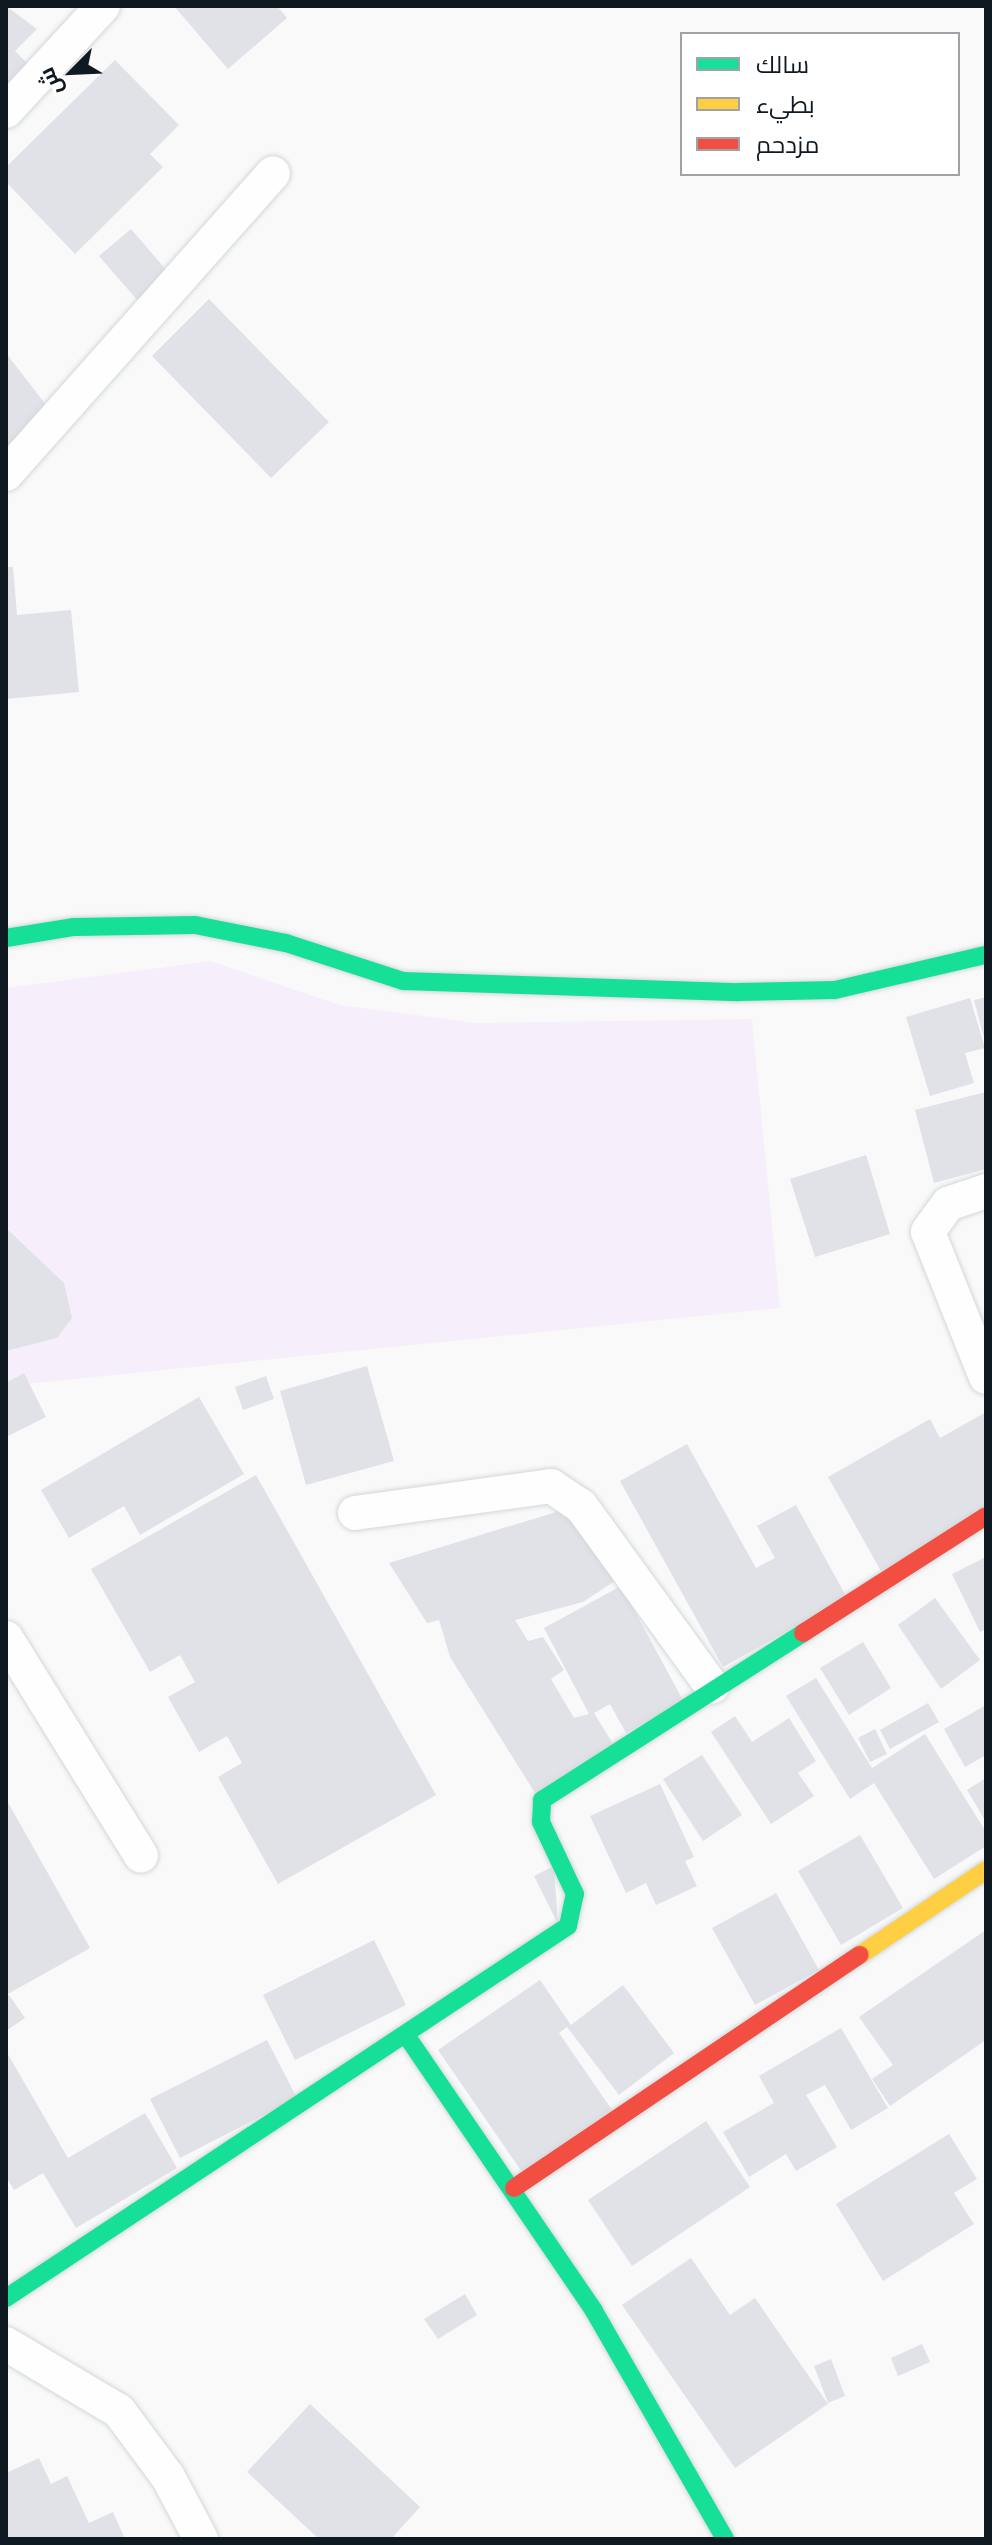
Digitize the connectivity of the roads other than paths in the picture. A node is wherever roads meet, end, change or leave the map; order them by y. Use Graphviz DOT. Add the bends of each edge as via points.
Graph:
graph roads {
  1 [pos="103,6"];
  2 [pos="6,111"];
  3 [pos="273,173"];
  4 [pos="6,474"];
  5 [pos="6,938"];
  6 [pos="986,955"];
  7 [pos="986,1191"];
  8 [pos="986,1377"];
  9 [pos="355,1513"];
  10 [pos="986,1516"];
  11 [pos="6,1638"];
  12 [pos="712,1686"];
  13 [pos="141,1856"];
  14 [pos="986,1870"];
  15 [pos="408,2038"];
  16 [pos="514,2188"];
  17 [pos="6,2298"];
  18 [pos="6,2344"];
  19 [pos="201,2539"];
  20 [pos="725,2539"];
  1 -- 2 [label="street"];
  3 -- 4 [label="street"];
  5 -- 6 [label="street" via="74,927 195,925 286,943 403,981 739,992 835,990"];
  7 -- 8 [label="street" via="948,1204 928,1232"];
  9 -- 12 [label="street" via="551,1486 581,1506"];
  10 -- 12 [label="street"];
  11 -- 13 [label="street"];
  12 -- 15 [label="street" via="542,1800 541,1822 575,1894 568,1926"];
  14 -- 16 [label="street"];
  15 -- 16 [label="street"];
  15 -- 17 [label="street"];
  16 -- 20 [label="street" via="647,2395"];
  18 -- 19 [label="street" via="119,2411 168,2477"];
}
